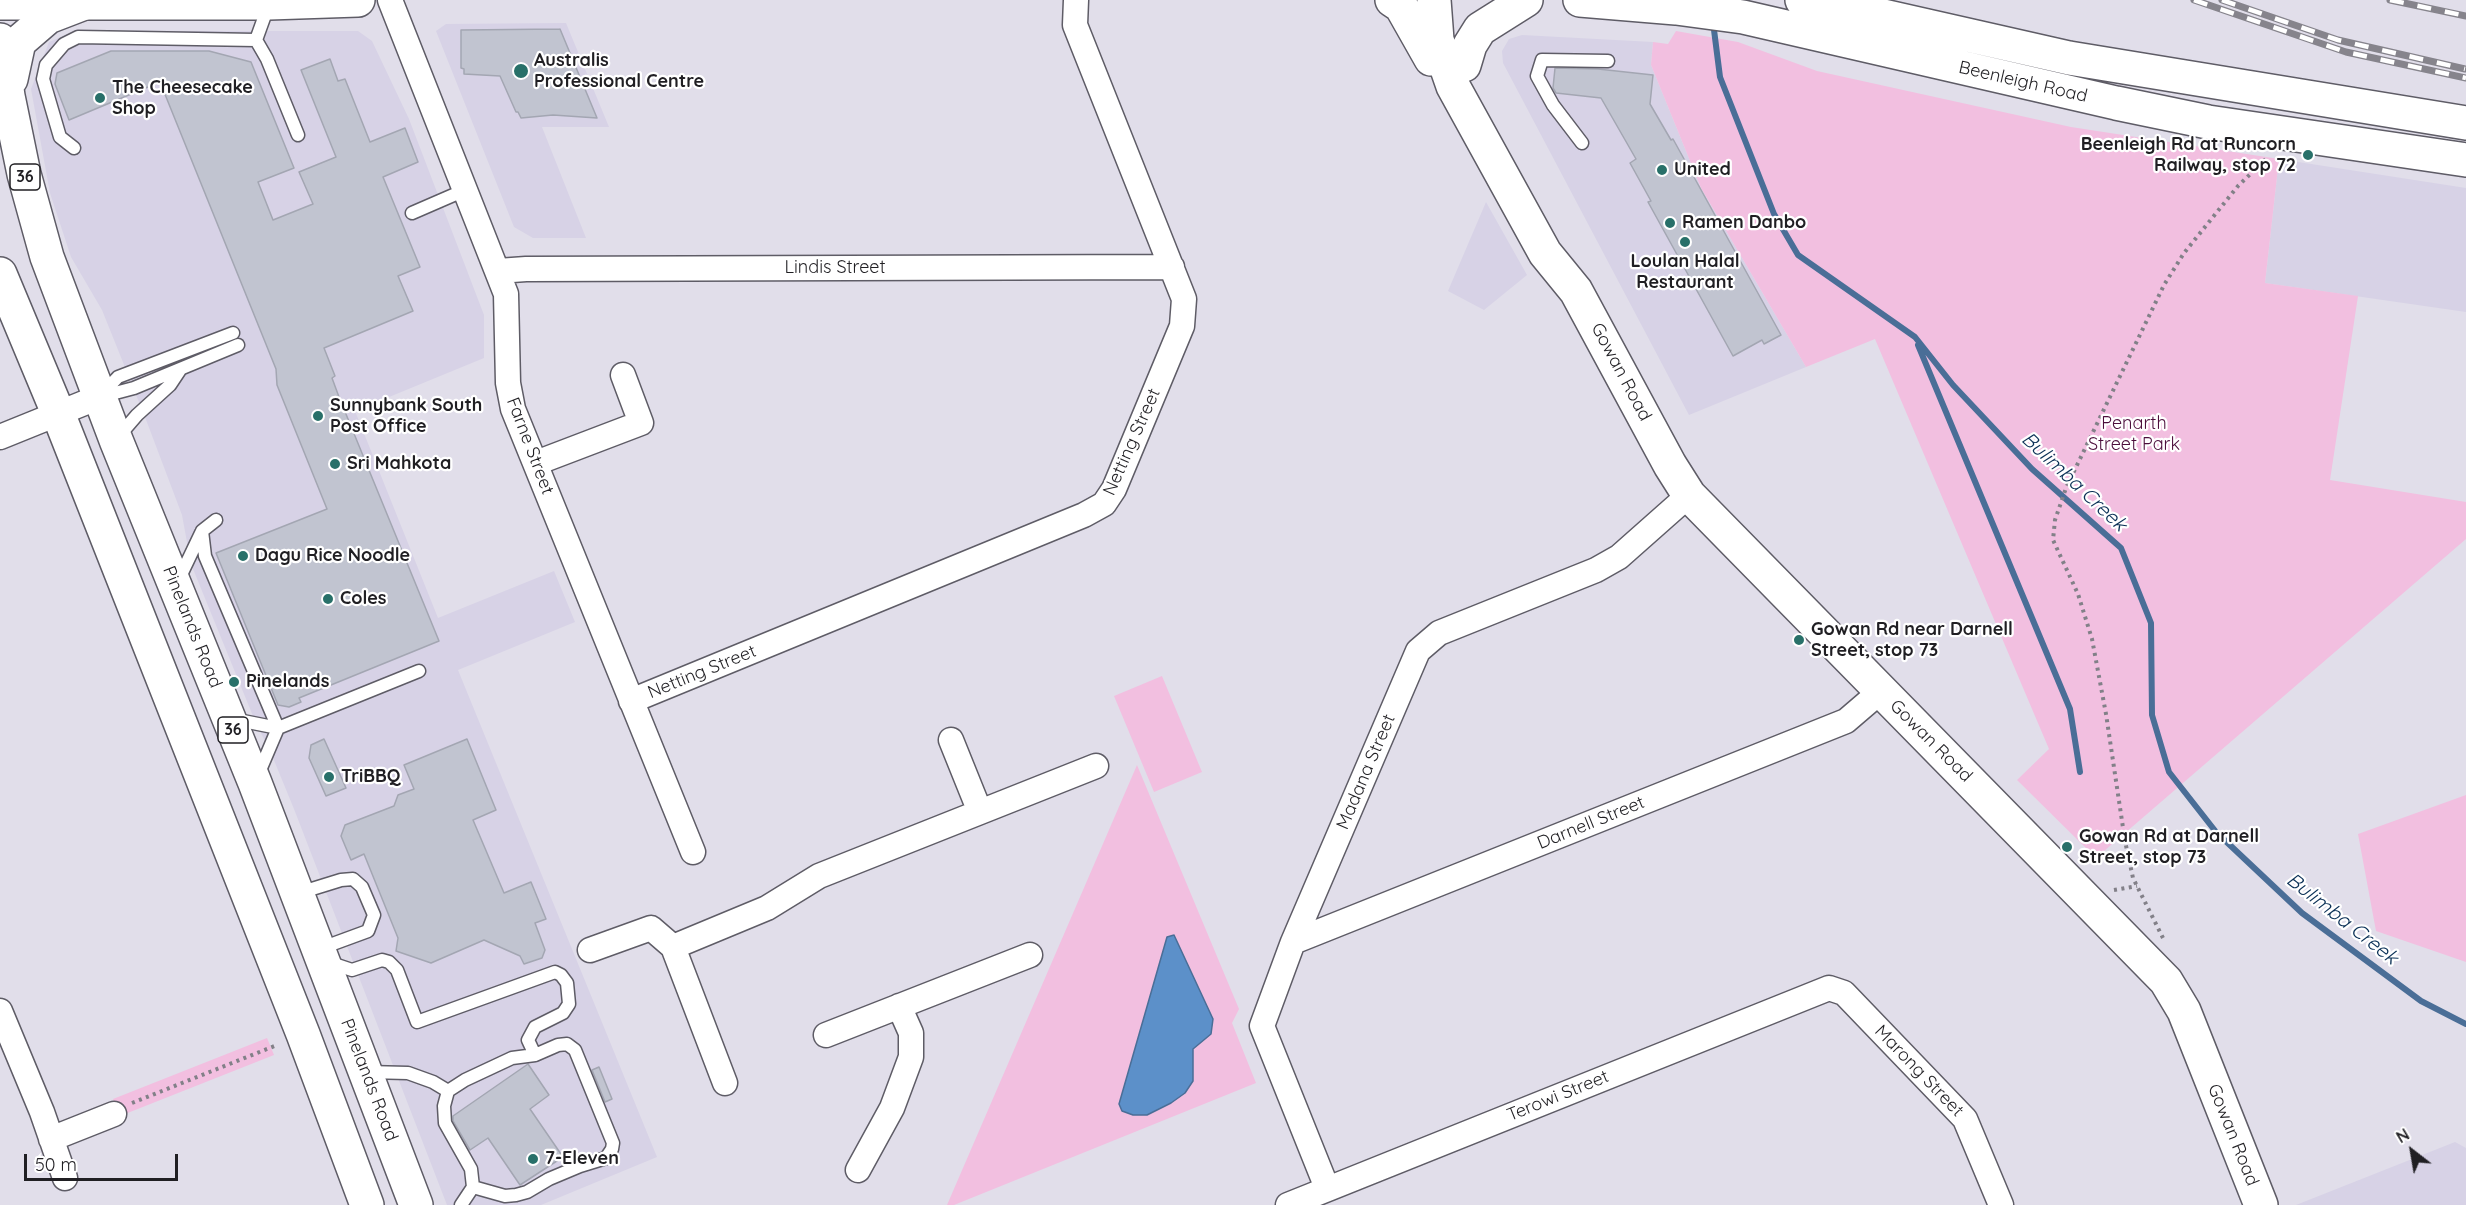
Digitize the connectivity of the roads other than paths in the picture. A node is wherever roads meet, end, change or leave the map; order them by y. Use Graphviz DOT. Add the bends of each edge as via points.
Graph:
graph roads {
  1 [pos="358,0"];
  2 [pos="390,0"];
  3 [pos="1076,0"];
  4 [pos="1392,0"];
  5 [pos="1434,0"];
  6 [pos="1454,0"];
  7 [pos="1526,0"];
  8 [pos="1580,0"];
  9 [pos="1802,0"];
  10 [pos="87,2"];
  11 [pos="0,3"];
  12 [pos="269,3"];
  13 [pos="256,39"];
  14 [pos="0,40"];
  15 [pos="1608,62"];
  16 [pos="1459,75"];
  17 [pos="8,96"];
  18 [pos="2466,123"];
  19 [pos="298,135"];
  20 [pos="1582,143"];
  21 [pos="74,148"];
  22 [pos="2466,160"];
  23 [pos="465,190"];
  24 [pos="412,213"];
  25 [pos="1172,267"];
  26 [pos="498,271"];
  27 [pos="0,274"];
  28 [pos="180,370"];
  29 [pos="623,375"];
  30 [pos="99,397"];
  31 [pos="58,413"];
  32 [pos="0,437"];
  33 [pos="116,440"];
  34 [pos="536,463"];
  35 [pos="1689,495"];
  36 [pos="216,520"];
  37 [pos="202,531"];
  38 [pos="175,585"];
  39 [pos="419,671"];
  40 [pos="1881,691"];
  41 [pos="631,701"];
  42 [pos="228,718"];
  43 [pos="278,728"];
  44 [pos="951,740"];
  45 [pos="1096,766"];
  46 [pos="255,783"];
  47 [pos="980,812"];
  48 [pos="693,852"];
  49 [pos="298,894"];
  50 [pos="1293,942"];
  51 [pos="674,947"];
  52 [pos="590,950"];
  53 [pos="321,955"];
  54 [pos="1030,955"];
  55 [pos="1829,988"];
  56 [pos="899,1006"];
  57 [pos="0,1011"];
  58 [pos="826,1035"];
  59 [pos="535,1055"];
  60 [pos="366,1072"];
  61 [pos="725,1083"];
  62 [pos="448,1091"];
  63 [pos="122,1109"];
  64 [pos="51,1139"];
  65 [pos="858,1170"];
  66 [pos="65,1178"];
  67 [pos="472,1187"];
  68 [pos="1327,1188"];
  69 [pos="1998,1204"];
  70 [pos="367,1205"];
  71 [pos="416,1205"];
  72 [pos="461,1205"];
  73 [pos="1288,1205"];
  74 [pos="2261,1205"];
  1 -- 12 [label="main road"];
  2 -- 23 [label="street, Farne Street"];
  3 -- 25 [label="street, Netting Street" via="1075,25"];
  4 -- 16 [label="main road" via="1401,6 1435,66"];
  5 -- 16 [label="main road, Gowan Road" via="1437,40"];
  6 -- 16 [label="main road, Gowan Road"];
  7 -- 16 [label="main road" via="1480,29"];
  8 -- 22 [label="main road, Beenleigh Road" via="1743,17 2115,104 2208,122"];
  9 -- 18 [label="main road, Beenleigh Road" via="2069,58"];
  10 -- 11 [label="main road"];
  10 -- 12 [label="main road"];
  10 -- 17 [label="main road" via="48,16 19,42"];
  12 -- 13 [label="lane"];
  13 -- 19 [label="lane"];
  13 -- 21 [label="lane" via="78,37 64,44 46,65 43,79 60,136"];
  14 -- 17 [label="main road, Pinelands Road / 36"];
  15 -- 20 [label="lane" via="1542,60 1537,76"];
  16 -- 35 [label="main road, Gowan Road" via="1545,254 1576,291"];
  17 -- 30 [label="main road, Pinelands Road / 36" via="47,257"];
  23 -- 24 [label="lane"];
  23 -- 26 [label="street, Farne Street"];
  25 -- 26 [label="street, Lindis Street"];
  25 -- 41 [label="street, Netting Street" via="1184,300 1182,326 1114,489 1104,504"];
  26 -- 34 [label="street, Farne Street" via="506,294 508,383 513,409"];
  27 -- 31 [label="main road"];
  28 -- 30 [label="lane" via="124,392"];
  28 -- 30 [label="lane" via="235,339 118,377"];
  28 -- 33 [label="lane"];
  29 -- 34 [label="street" via="641,423"];
  30 -- 31 [label="street"];
  30 -- 33 [label="main road, Pinelands Road / 36"];
  31 -- 32 [label="street"];
  31 -- 70 [label="main road"];
  33 -- 38 [label="main road, Pinelands Road / 36"];
  34 -- 41 [label="street, Farne Street"];
  35 -- 40 [label="main road, Gowan Road"];
  35 -- 50 [label="street, Madana Street" via="1619,557 1596,570 1439,633 1418,651"];
  36 -- 37 [label="lane"];
  37 -- 38 [label="lane"];
  37 -- 43 [label="lane" via="207,561"];
  38 -- 42 [label="main road, Pinelands Road / 36"];
  39 -- 43 [label="lane"];
  40 -- 50 [label="street, Darnell Street" via="1846,721"];
  40 -- 74 [label="main road, Gowan Road" via="2166,981 2184,1011"];
  41 -- 48 [label="street, Farne Street"];
  42 -- 43 [label="lane"];
  42 -- 46 [label="main road, Pinelands Road / 36"];
  43 -- 46 [label="lane"];
  44 -- 47 [label="street"];
  45 -- 47 [label="street"];
  46 -- 49 [label="main road, Pinelands Road / 36"];
  47 -- 51 [label="street" via="819,876 767,908"];
  49 -- 53 [label="main road, Pinelands Road / 36"];
  49 -- 53 [label="lane" via="353,879 362,887 374,915 368,931"];
  50 -- 68 [label="street, Madana Street" via="1262,1026"];
  51 -- 52 [label="street" via="651,928"];
  51 -- 61 [label="street"];
  53 -- 59 [label="lane" via="352,970 382,960 389,962 397,970 417,1022 555,972 567,983 569,1004 562,1013 535,1027 528,1041"];
  53 -- 60 [label="main road, Pinelands Road / 36"];
  54 -- 56 [label="street"];
  55 -- 68 [label="street, Terowi Street"];
  55 -- 69 [label="street, Marong Street" via="1844,993 1965,1119"];
  56 -- 58 [label="street"];
  56 -- 65 [label="street" via="911,1033 911,1057 892,1108"];
  57 -- 64 [label="street"];
  59 -- 62 [label="lane" via="512,1058"];
  59 -- 67 [label="lane" via="558,1045 567,1044 575,1050 613,1143 612,1149 606,1158 549,1179 527,1192 505,1196"];
  60 -- 62 [label="lane" via="408,1073"];
  60 -- 71 [label="main road, Pinelands Road / 36"];
  62 -- 67 [label="lane" via="445,1123 471,1169"];
  63 -- 64 [label="street"];
  64 -- 66 [label="street"];
  67 -- 72 [label="lane"];
  68 -- 73 [label="street, Terowi Street"];
}
